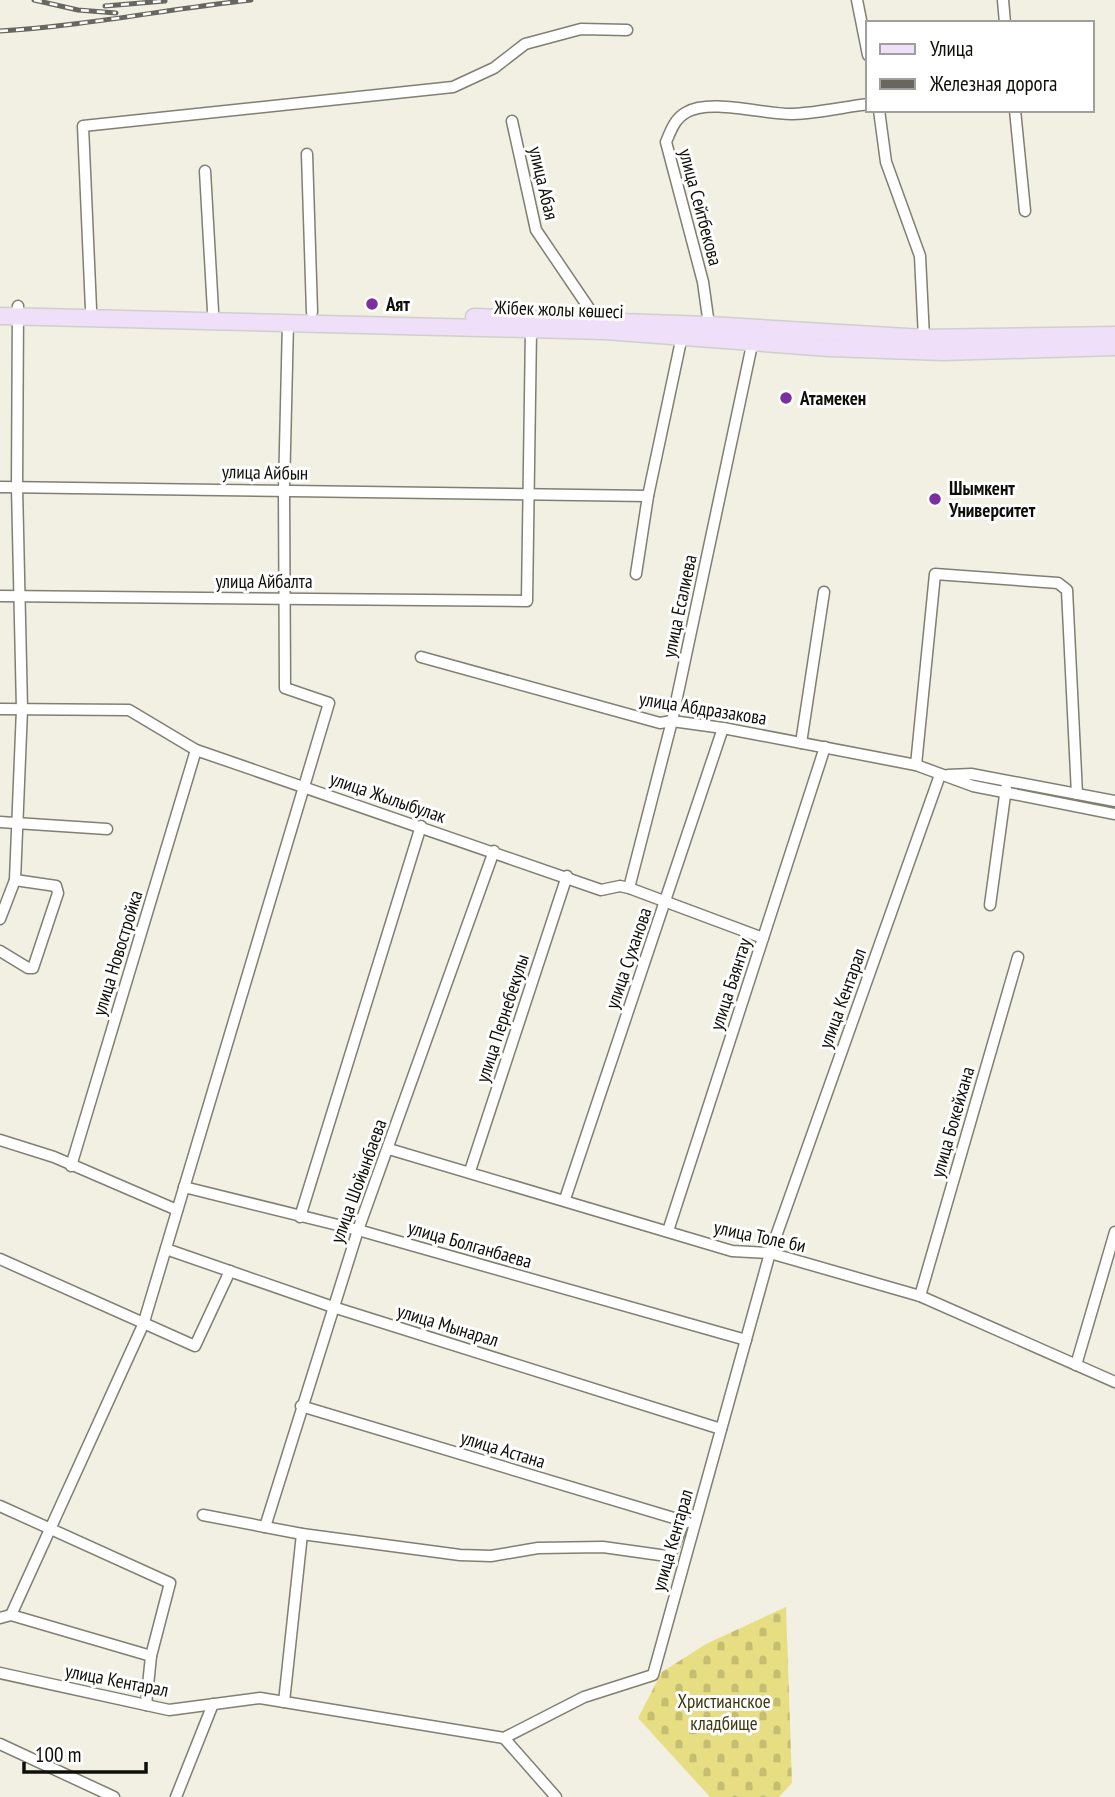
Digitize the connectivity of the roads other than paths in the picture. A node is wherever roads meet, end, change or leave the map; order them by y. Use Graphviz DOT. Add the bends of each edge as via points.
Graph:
graph roads {
  1 [pos="857,0"];
  2 [pos="1003,0"];
  3 [pos="1005,21"];
  4 [pos="627,30"];
  5 [pos="866,45"];
  6 [pos="866,104"];
  7 [pos="879,112"];
  8 [pos="1015,112"];
  9 [pos="512,121"];
  10 [pos="307,154"];
  11 [pos="205,171"];
  12 [pos="1025,211"];
  13 [pos="0,305"];
  14 [pos="91,309"];
  15 [pos="18,311"];
  16 [pos="214,311"];
  17 [pos="312,312"];
  18 [pos="0,316"];
  19 [pos="597,320"];
  20 [pos="288,322"];
  21 [pos="709,325"];
  22 [pos="531,329"];
  23 [pos="754,335"];
  24 [pos="1115,335"];
  25 [pos="682,336"];
  26 [pos="924,338"];
  27 [pos="1115,347"];
  28 [pos="0,487"];
  29 [pos="17,487"];
  30 [pos="284,490"];
  31 [pos="529,495"];
  32 [pos="648,496"];
  33 [pos="636,574"];
  34 [pos="824,592"];
  35 [pos="0,596"];
  36 [pos="20,597"];
  37 [pos="285,598"];
  38 [pos="421,657"];
  39 [pos="0,709"];
  40 [pos="22,709"];
  41 [pos="672,721"];
  42 [pos="723,728"];
  43 [pos="801,743"];
  44 [pos="825,747"];
  45 [pos="196,750"];
  46 [pos="916,765"];
  47 [pos="940,775"];
  48 [pos="1008,780"];
  49 [pos="303,786"];
  50 [pos="1005,794"];
  51 [pos="1077,794"];
  52 [pos="1115,801"];
  53 [pos="1115,814"];
  54 [pos="0,822"];
  55 [pos="18,822"];
  56 [pos="421,826"];
  57 [pos="107,829"];
  58 [pos="494,852"];
  59 [pos="566,876"];
  60 [pos="15,880"];
  61 [pos="629,888"];
  62 [pos="664,904"];
  63 [pos="990,905"];
  64 [pos="0,919"];
  65 [pos="763,938"];
  66 [pos="0,951"];
  67 [pos="1018,957"];
  68 [pos="0,1140"];
  69 [pos="389,1149"];
  70 [pos="71,1166"];
  71 [pos="470,1171"];
  72 [pos="184,1187"];
  73 [pos="565,1199"];
  74 [pos="177,1210"];
  75 [pos="300,1217"];
  76 [pos="358,1230"];
  77 [pos="668,1231"];
  78 [pos="1115,1232"];
  79 [pos="166,1249"];
  80 [pos="770,1253"];
  81 [pos="0,1259"];
  82 [pos="230,1271"];
  83 [pos="920,1296"];
  84 [pos="333,1307"];
  85 [pos="143,1325"];
  86 [pos="746,1340"];
  87 [pos="1076,1365"];
  88 [pos="1115,1382"];
  89 [pos="301,1406"];
  90 [pos="721,1429"];
  91 [pos="0,1506"];
  92 [pos="203,1515"];
  93 [pos="689,1523"];
  94 [pos="265,1527"];
  95 [pos="49,1530"];
  96 [pos="302,1534"];
  97 [pos="5,1617"];
  98 [pos="151,1656"];
  99 [pos="0,1673"];
  100 [pos="284,1702"];
  101 [pos="213,1704"];
  102 [pos="146,1705"];
  103 [pos="504,1738"];
  104 [pos="0,1744"];
  105 [pos="546,1786"];
  106 [pos="114,1797"];
  107 [pos="176,1797"];
  108 [pos="543,1797"];
  109 [pos="556,1797"];
  1 -- 5 [label="street"];
  2 -- 3 [label="street"];
  4 -- 14 [label="street" via="581,29 525,44 494,68 453,86 83,126"];
  6 -- 21 [label="street, улица Сейтбекова" via="792,114 735,107 688,110 674,123 666,142 703,282"];
  7 -- 26 [label="street" via="886,162 919,256"];
  8 -- 12 [label="street"];
  9 -- 19 [label="street, улица Абая" via="536,230"];
  10 -- 17 [label="street"];
  11 -- 16 [label="street"];
  13 -- 15 [label="main road, Жібек жолы көшесі"];
  14 -- 15 [label="main road, Жібек жолы көшесі"];
  14 -- 16 [label="main road, Жібек жолы көшесі"];
  15 -- 18 [label="main road, Жібек жолы көшесі"];
  15 -- 20 [label="main road, Жібек жолы көшесі"];
  15 -- 29 [label="street"];
  16 -- 17 [label="main road, Жібек жолы көшесі"];
  17 -- 19 [label="main road, Жібек жолы көшесі"];
  19 -- 21 [label="main road, Жібек жолы көшесі"];
  20 -- 22 [label="main road, Жібек жолы көшесі"];
  20 -- 30 [label="street"];
  21 -- 23 [label="main road, Жібек жолы көшесі"];
  22 -- 25 [label="main road, Жібек жолы көшесі"];
  22 -- 31 [label="street"];
  23 -- 25 [label="main road, Жібек жолы көшесі"];
  23 -- 26 [label="main road, Жібек жолы көшесі"];
  23 -- 27 [label="main road, Жібек жолы көшесі" via="943,352"];
  23 -- 41 [label="street, улица Есалиева"];
  24 -- 26 [label="main road, Жібек жолы көшесі"];
  25 -- 32 [label="street"];
  28 -- 29 [label="street, улица Айбын"];
  29 -- 30 [label="street, улица Айбын"];
  29 -- 36 [label="street"];
  30 -- 31 [label="street, улица Айбын"];
  30 -- 37 [label="street"];
  31 -- 32 [label="street, улица Айбын"];
  31 -- 37 [label="street, улица Айбалта" via="527,601"];
  32 -- 33 [label="street"];
  34 -- 43 [label="street"];
  35 -- 36 [label="street, улица Айбалта"];
  36 -- 37 [label="street, улица Айбалта"];
  36 -- 40 [label="street"];
  37 -- 49 [label="street" via="285,688 329,703"];
  38 -- 41 [label="street, улица Абдразакова" via="660,723"];
  39 -- 40 [label="street, улица Жылыбулак"];
  40 -- 45 [label="street, улица Жылыбулак" via="129,710"];
  40 -- 55 [label="street"];
  41 -- 42 [label="street, улица Абдразакова"];
  41 -- 61 [label="street, улица Есалиева"];
  42 -- 43 [label="street, улица Абдразакова"];
  42 -- 62 [label="street, улица Суханова"];
  43 -- 44 [label="street, улица Абдразакова"];
  44 -- 46 [label="street, улица Абдразакова"];
  44 -- 65 [label="street, улица Баянтау"];
  45 -- 49 [label="street, улица Жылыбулак"];
  45 -- 70 [label="street, улица Новостройка"];
  46 -- 47 [label="street, улица Абдразакова"];
  46 -- 51 [label="street" via="935,574 1058,583 1067,590"];
  47 -- 48 [label="street, улица Абдразакова"];
  47 -- 50 [label="street, улица Абдразакова"];
  47 -- 80 [label="street, улица Кентарал"];
  48 -- 50 [label="street"];
  48 -- 51 [label="street, улица Абдразакова"];
  49 -- 56 [label="street, улица Жылыбулак"];
  49 -- 72 [label="street"];
  50 -- 53 [label="street, улица Абдразакова"];
  50 -- 63 [label="street"];
  51 -- 52 [label="street, улица Абдразакова"];
  54 -- 55 [label="street"];
  55 -- 57 [label="street"];
  55 -- 60 [label="street"];
  56 -- 58 [label="street, улица Жылыбулак"];
  56 -- 75 [label="street"];
  58 -- 59 [label="street, улица Жылыбулак"];
  58 -- 69 [label="street, улица Шойынбаева"];
  59 -- 61 [label="street, улица Жылыбулак" via="601,890"];
  59 -- 71 [label="street, улица Пернебекулы"];
  60 -- 64 [label="street"];
  60 -- 66 [label="street" via="56,886 58,893 33,968"];
  61 -- 62 [label="street, улица Жылыбулак"];
  62 -- 65 [label="street, улица Жылыбулак"];
  62 -- 73 [label="street, улица Суханова"];
  65 -- 77 [label="street, улица Баянтау"];
  67 -- 83 [label="street, улица Бокейхана"];
  68 -- 70 [label="street"];
  69 -- 71 [label="street, улица Толе би"];
  69 -- 76 [label="street, улица Шойынбаева"];
  70 -- 74 [label="street"];
  71 -- 73 [label="street, улица Толе би"];
  72 -- 74 [label="street"];
  72 -- 75 [label="street, улица Болганбаева"];
  73 -- 77 [label="street, улица Толе би"];
  74 -- 79 [label="street"];
  75 -- 76 [label="street, улица Болганбаева"];
  76 -- 84 [label="street, улица Шойынбаева"];
  76 -- 86 [label="street, улица Болганбаева"];
  77 -- 80 [label="street, улица Толе би" via="732,1251"];
  78 -- 87 [label="street"];
  79 -- 82 [label="street, улица Мынарал"];
  79 -- 85 [label="street"];
  80 -- 83 [label="street, улица Толе би"];
  80 -- 86 [label="street, улица Кентарал"];
  81 -- 85 [label="street"];
  82 -- 84 [label="street, улица Мынарал"];
  82 -- 85 [label="street" via="195,1346"];
  83 -- 87 [label="street, улица Толе би"];
  84 -- 89 [label="street, улица Шойынбаева"];
  84 -- 90 [label="street, улица Мынарал"];
  85 -- 95 [label="street"];
  86 -- 90 [label="street, улица Кентарал"];
  87 -- 88 [label="street, улица Толе би"];
  89 -- 93 [label="street, улица Астана"];
  89 -- 94 [label="street, улица Шойынбаева"];
  90 -- 93 [label="street, улица Кентарал"];
  91 -- 95 [label="street"];
  92 -- 94 [label="street"];
  93 -- 96 [label="street" via="667,1556 603,1547 460,1555"];
  93 -- 103 [label="street, улица Кентарал" via="653,1675 584,1697"];
  94 -- 96 [label="street"];
  95 -- 97 [label="street"];
  95 -- 98 [label="street" via="170,1583"];
  96 -- 100 [label="street"];
  97 -- 98 [label="street"];
  98 -- 102 [label="street"];
  99 -- 102 [label="street, улица Кентарал"];
  100 -- 101 [label="street, улица Кентарал" via="260,1698"];
  100 -- 103 [label="street, улица Кентарал"];
  101 -- 102 [label="street, улица Кентарал" via="169,1710"];
  101 -- 107 [label="street"];
  103 -- 105 [label="street"];
  104 -- 106 [label="street"];
  105 -- 108 [label="street"];
  105 -- 109 [label="street"];
}
